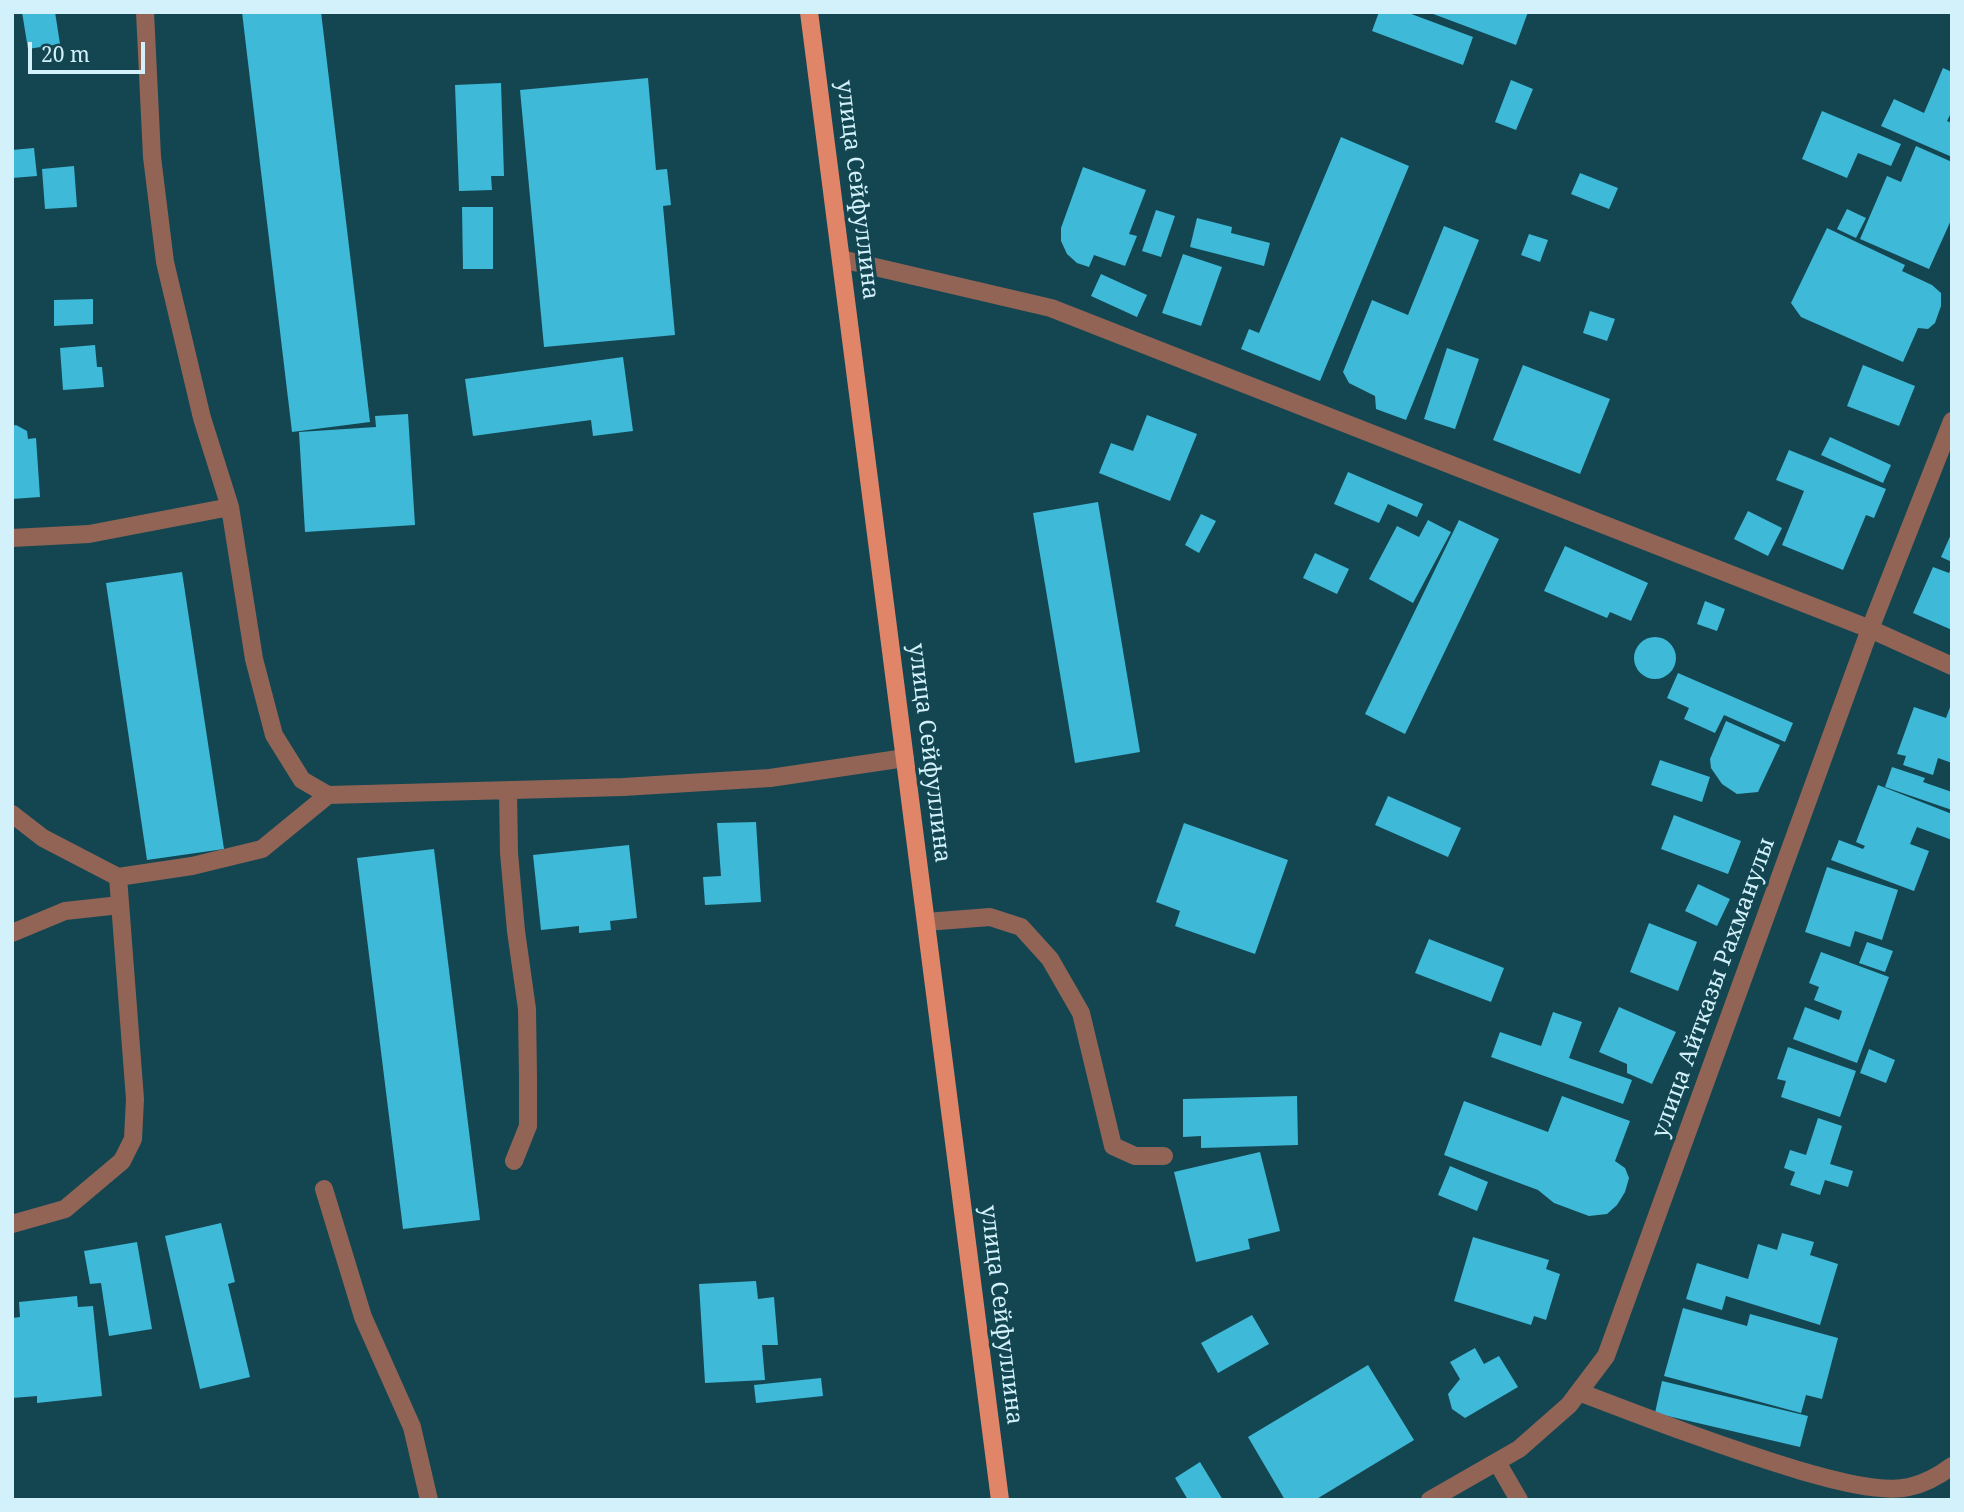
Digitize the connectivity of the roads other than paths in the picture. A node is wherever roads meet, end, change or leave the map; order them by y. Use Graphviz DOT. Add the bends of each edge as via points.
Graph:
graph roads {
  1 [pos="145,12"];
  2 [pos="810,12"];
  3 [pos="841,259"];
  4 [pos="1952,421"];
  5 [pos="230,507"];
  6 [pos="12,538"];
  7 [pos="1870,629"];
  8 [pos="1952,666"];
  9 [pos="905,758"];
  10 [pos="508,790"];
  11 [pos="328,795"];
  12 [pos="12,814"];
  13 [pos="118,877"];
  14 [pos="120,905"];
  15 [pos="926,922"];
  16 [pos="12,933"];
  17 [pos="1164,1156"];
  18 [pos="514,1161"];
  19 [pos="324,1189"];
  20 [pos="12,1224"];
  21 [pos="1579,1392"];
  22 [pos="1497,1462"];
  23 [pos="1952,1466"];
  24 [pos="429,1500"];
  25 [pos="1000,1500"];
  26 [pos="1430,1500"];
  27 [pos="1519,1500"];
  1 -- 5 [label="street" via="152,157 165,262 202,418"];
  2 -- 3 [label="main road, улица Сейфуллина"];
  3 -- 7 [label="street" via="1051,308"];
  3 -- 9 [label="main road, улица Сейфуллина"];
  4 -- 7 [label="street, улица Айтказы Рахманулы"];
  5 -- 6 [label="street" via="89,534"];
  5 -- 11 [label="street" via="254,659 274,735 302,780"];
  7 -- 8 [label="street"];
  7 -- 21 [label="street, улица Айтказы Рахманулы" via="1606,1356"];
  9 -- 10 [label="street" via="769,778"];
  9 -- 15 [label="main road, улица Сейфуллина"];
  10 -- 11 [label="street"];
  10 -- 18 [label="street" via="509,853 527,1009 528,1064 528,1126"];
  11 -- 13 [label="street" via="262,849"];
  12 -- 13 [label="street" via="43,838"];
  13 -- 14 [label="street"];
  14 -- 16 [label="street" via="65,911"];
  14 -- 20 [label="street" via="134,1139 122,1161 65,1209"];
  15 -- 17 [label="street" via="990,917 1021,927 1050,959 1082,1013 1114,1146 1135,1156"];
  15 -- 25 [label="main road, улица Сейфуллина"];
  19 -- 24 [label="street" via="363,1317 412,1427"];
  21 -- 22 [label="street, улица Айтказы Рахманулы" via="1520,1449"];
  21 -- 23 [label="street" via="1728,1449 1837,1481 1908,1488"];
  22 -- 26 [label="street, улица Айтказы Рахманулы"];
  22 -- 27 [label="street"];
}
